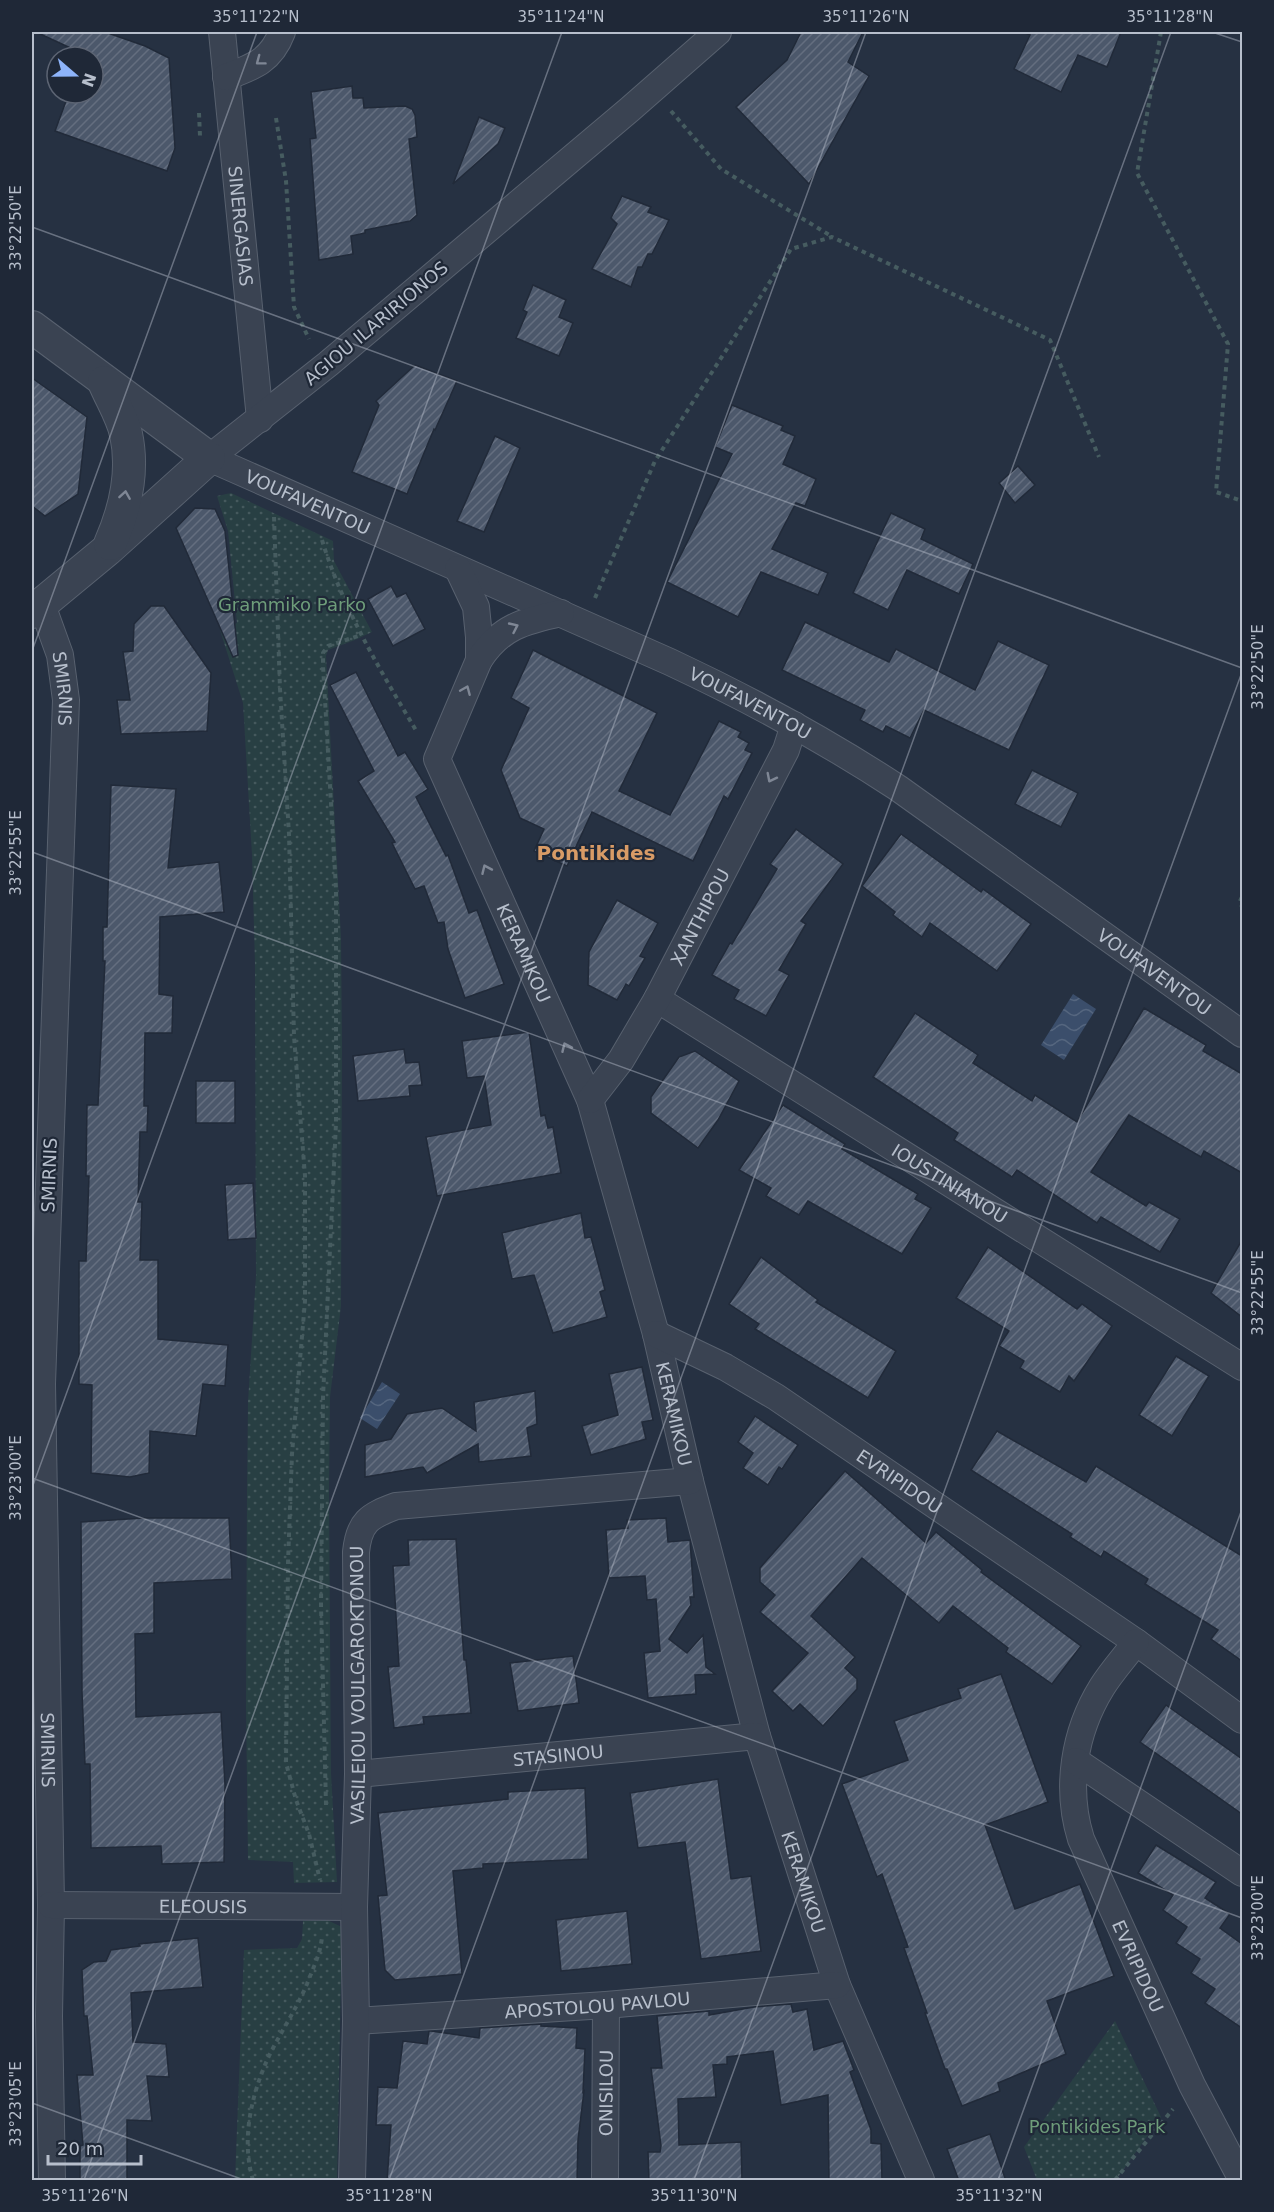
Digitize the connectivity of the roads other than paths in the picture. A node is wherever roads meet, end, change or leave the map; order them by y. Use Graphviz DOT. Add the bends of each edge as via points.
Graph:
graph roads {
  1 [pos="222,32"];
  2 [pos="282,32"];
  3 [pos="718,32"];
  4 [pos="226,77"];
  5 [pos="32,327"];
  6 [pos="103,381"];
  7 [pos="260,419"];
  8 [pos="209,458"];
  9 [pos="107,550"];
  10 [pos="458,569"];
  11 [pos="37,608"];
  12 [pos="572,619"];
  13 [pos="479,660"];
  14 [pos="794,725"];
  15 [pos="657,999"];
  16 [pos="1242,1035"];
  17 [pos="590,1100"];
  18 [pos="657,1334"];
  19 [pos="1242,1367"];
  20 [pos="690,1481"];
  21 [pos="1136,1642"];
  22 [pos="1242,1720"];
  23 [pos="757,1736"];
  24 [pos="1076,1761"];
  25 [pos="358,1774"];
  26 [pos="1242,1873"];
  27 [pos="51,1905"];
  28 [pos="354,1907"];
  29 [pos="837,1985"];
  30 [pos="606,2005"];
  31 [pos="40,2013"];
  32 [pos="356,2021"];
  33 [pos="1239,2164"];
  34 [pos="52,2181"];
  35 [pos="352,2181"];
  36 [pos="605,2181"];
  37 [pos="921,2181"];
  1 -- 4 [label="street, SINERGASIAS"];
  2 -- 4 [label="street, one-way" via="266,58"];
  3 -- 7 [label="street, AGIOU ILARIRIONOS"];
  4 -- 7 [label="street, SINERGASIAS"];
  5 -- 6 [label="street"];
  6 -- 8 [label="street"];
  9 -- 6 [label="street, one-way" via="126,498 128,452 121,419"];
  7 -- 8 [label="street, AGIOU ILARIRIONOS"];
  8 -- 9 [label="street, AGIOU ILARIRIONOS"];
  8 -- 10 [label="street, VOUFAVENTOU"];
  9 -- 11 [label="street, AGIOU ILARIRIONOS"];
  10 -- 12 [label="street, VOUFAVENTOU"];
  10 -- 13 [label="street" via="476,607"];
  11 -- 27 [label="street, SMIRNIS" via="60,655 66,700 42,1384"];
  13 -- 12 [label="street, one-way" via="500,634 534,619"];
  12 -- 14 [label="street, VOUFAVENTOU" via="735,692"];
  17 -- 13 [label="street, KERAMIKOU, one-way" via="437,759"];
  14 -- 15 [label="street, XANTHIPOU, one-way" via="786,750"];
  14 -- 16 [label="street, VOUFAVENTOU" via="898,788"];
  15 -- 17 [label="street, XANTHIPOU" via="621,1060"];
  15 -- 19 [label="street, IOUSTINIANOU"];
  17 -- 18 [label="street, KERAMIKOU"];
  18 -- 20 [label="street, KERAMIKOU"];
  18 -- 21 [label="street, EVRIPIDOU" via="776,1397"];
  20 -- 23 [label="street, KERAMIKOU"];
  20 -- 25 [label="street, VASILEIOU VOULGAROKTONOU" via="396,1506 372,1516 362,1526 356,1552"];
  21 -- 22 [label="street, EVRIPIDOU"];
  21 -- 24 [label="street, EVRIPIDOU" via="1102,1686 1083,1726"];
  23 -- 25 [label="street, STASINOU"];
  23 -- 29 [label="street, KERAMIKOU"];
  24 -- 26 [label="street"];
  24 -- 33 [label="street, EVRIPIDOU" via="1073,1804 1082,1839 1192,2085"];
  25 -- 28 [label="street, VASILEIOU VOULGAROKTONOU"];
  27 -- 28 [label="street, ELEOUSIS"];
  27 -- 31 [label="street, SMIRNIS"];
  28 -- 32 [label="street, VASILEIOU VOULGAROKTONOU"];
  29 -- 30 [label="street, APOSTOLOU PAVLOU"];
  29 -- 37 [label="street, KERAMIKOU"];
  30 -- 32 [label="street, APOSTOLOU PAVLOU"];
  30 -- 36 [label="street, ONISILOU"];
  31 -- 34 [label="street, SMIRNIS"];
  32 -- 35 [label="street, VASILEIOU VOULGAROKTONOU"];
}
